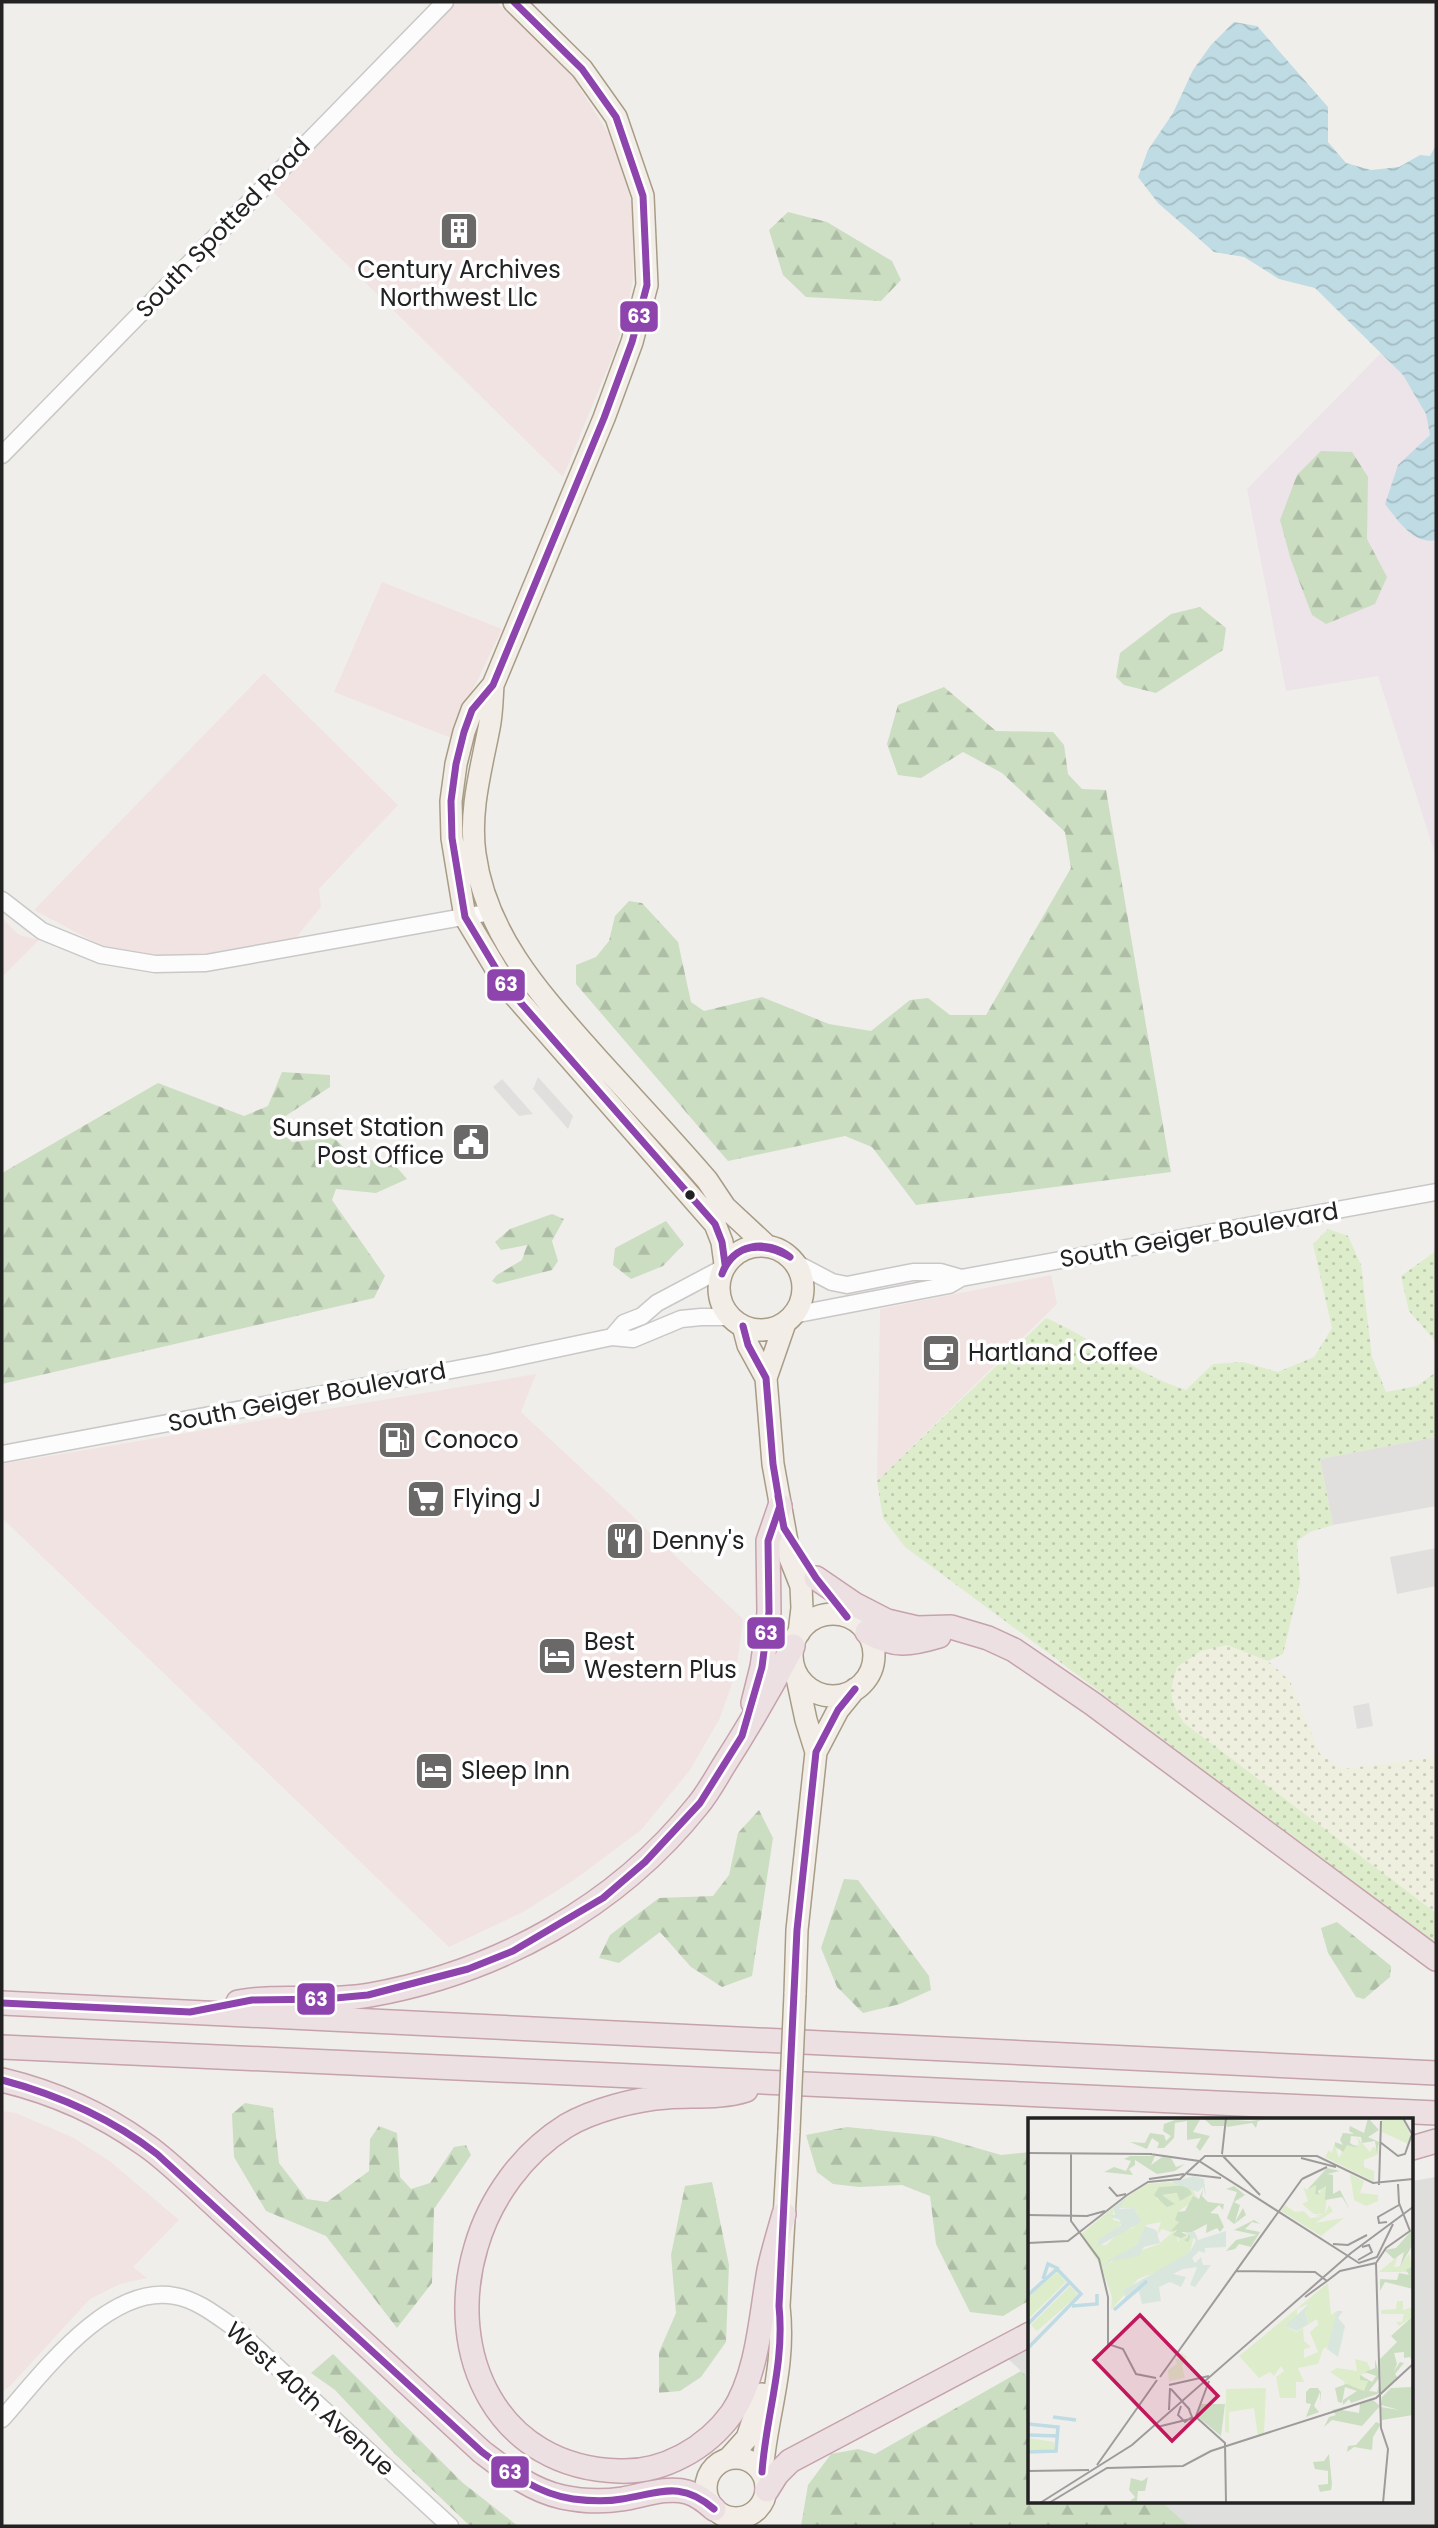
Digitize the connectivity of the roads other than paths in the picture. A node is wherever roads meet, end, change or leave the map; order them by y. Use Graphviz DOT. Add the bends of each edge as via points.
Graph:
graph roads {
  1 [pos="445,2"];
  2 [pos="514,2"];
  3 [pos="2,455"];
  4 [pos="493,685"];
  5 [pos="2,900"];
  6 [pos="491,912"];
  7 [pos="465,917"];
  8 [pos="1436,1192"];
  9 [pos="767,1246"];
  10 [pos="794,1262"];
  11 [pos="724,1266"];
  12 [pos="961,1278"];
  13 [pos="789,1319"];
  14 [pos="737,1322"];
  15 [pos="612,1337"];
  16 [pos="766,1378"];
  17 [pos="2,1454"];
  18 [pos="779,1506"];
  19 [pos="784,1528"];
  20 [pos="816,1578"];
  21 [pos="847,1616"];
  22 [pos="867,1632"];
  23 [pos="970,1634"];
  24 [pos="796,1639"];
  25 [pos="796,1673"];
  26 [pos="855,1689"];
  27 [pos="742,1736"];
  28 [pos="816,1752"];
  29 [pos="1436,1959"];
  30 [pos="2,2003"];
  31 [pos="190,2012"];
  32 [pos="2,2046"];
  33 [pos="1436,2073"];
  34 [pos="2,2080"];
  35 [pos="772,2081"];
  36 [pos="1436,2113"];
  37 [pos="1436,2141"];
  38 [pos="1414,2147"];
  39 [pos="784,2214"];
  40 [pos="779,2306"];
  41 [pos="1028,2335"];
  42 [pos="2,2419"];
  43 [pos="729,2458"];
  44 [pos="763,2489"];
  45 [pos="724,2517"];
  46 [pos="450,2526"];
  47 [pos="763,2526"];
  1 -- 3 [label="street, South Spotted Road"];
  2 -- 4 [label="main road" via="582,69 615,117 643,196 647,285 604,418"];
  4 -- 6 [label="main road" via="474,811 475,854"];
  4 -- 7 [label="main road" via="472,710 464,732 451,801"];
  5 -- 7 [label="street" via="41,931 101,955 155,964 206,963"];
  6 -- 7 [label="street"];
  6 -- 9 [label="main road" via="521,967 550,1005 680,1148 725,1207"];
  7 -- 11 [label="main road" via="506,987 715,1224"];
  8 -- 12 [label="street, South Geiger Boulevard"];
  9 -- 10 [label="main road"];
  9 -- 11 [label="main road" via="742,1250"];
  10 -- 12 [label="street, South Geiger Boulevard" via="847,1285 913,1272"];
  10 -- 13 [label="main road" via="803,1285 802,1300"];
  11 -- 14 [label="main road" via="719,1294 723,1307"];
  11 -- 15 [label="street, South Geiger Boulevard" via="624,1323"];
  12 -- 13 [label="street, South Geiger Boulevard" via="949,1285"];
  13 -- 14 [label="main road" via="764,1329"];
  13 -- 16 [label="main road"];
  14 -- 15 [label="street, South Geiger Boulevard" via="701,1317 633,1339"];
  14 -- 16 [label="main road"];
  15 -- 17 [label="street, South Geiger Boulevard"];
  16 -- 18 [label="main road"];
  18 -- 19 [label="main road"];
  18 -- 27 [label="highway" via="768,1541 769,1612 762,1667"];
  19 -- 20 [label="main road"];
  19 -- 24 [label="main road" via="801,1586"];
  20 -- 21 [label="main road"];
  20 -- 23 [label="highway" via="887,1621 917,1628 951,1626"];
  21 -- 22 [label="main road"];
  21 -- 24 [label="main road" via="820,1616"];
  22 -- 23 [label="highway" via="902,1644"];
  22 -- 26 [label="main road" via="874,1657 865,1681"];
  23 -- 29 [label="highway" via="1014,1650 1093,1704"];
  24 -- 25 [label="main road" via="792,1660"];
  24 -- 27 [label="highway"];
  25 -- 26 [label="main road" via="816,1692 830,1696"];
  25 -- 28 [label="main road"];
  26 -- 28 [label="main road"];
  27 -- 31 [label="highway" via="700,1803 645,1862 603,1898 513,1951 468,1969 368,1996 253,2000"];
  28 -- 39 [label="main road, bridge" via="797,1930"];
  30 -- 31 [label="highway"];
  31 -- 33 [label="highway"];
  32 -- 35 [label="highway"];
  34 -- 45 [label="highway" via="61,2099 145,2144 514,2477 544,2492 605,2501 685,2491"];
  35 -- 36 [label="highway"];
  35 -- 39 [label="highway" via="733,2094 653,2099 603,2111 568,2125 542,2143 515,2172 484,2225 469,2279 468,2331 473,2359 496,2409 535,2448 579,2467 633,2472 692,2451 727,2418 743,2390"];
  37 -- 38 [label="highway"];
  39 -- 40 [label="main road"];
  40 -- 43 [label="main road" via="753,2427"];
  40 -- 44 [label="main road" via="780,2364 764,2445"];
  41 -- 44 [label="highway" via="790,2461"];
  42 -- 46 [label="street, West 40th Avenue" via="85,2330 122,2306 158,2295 176,2296 196,2303 236,2329"];
  43 -- 44 [label="main road" via="747,2459"];
  43 -- 45 [label="main road" via="718,2463 706,2480 708,2501"];
  44 -- 45 [label="main road" via="751,2514"];
  44 -- 47 [label="main road"];
}
